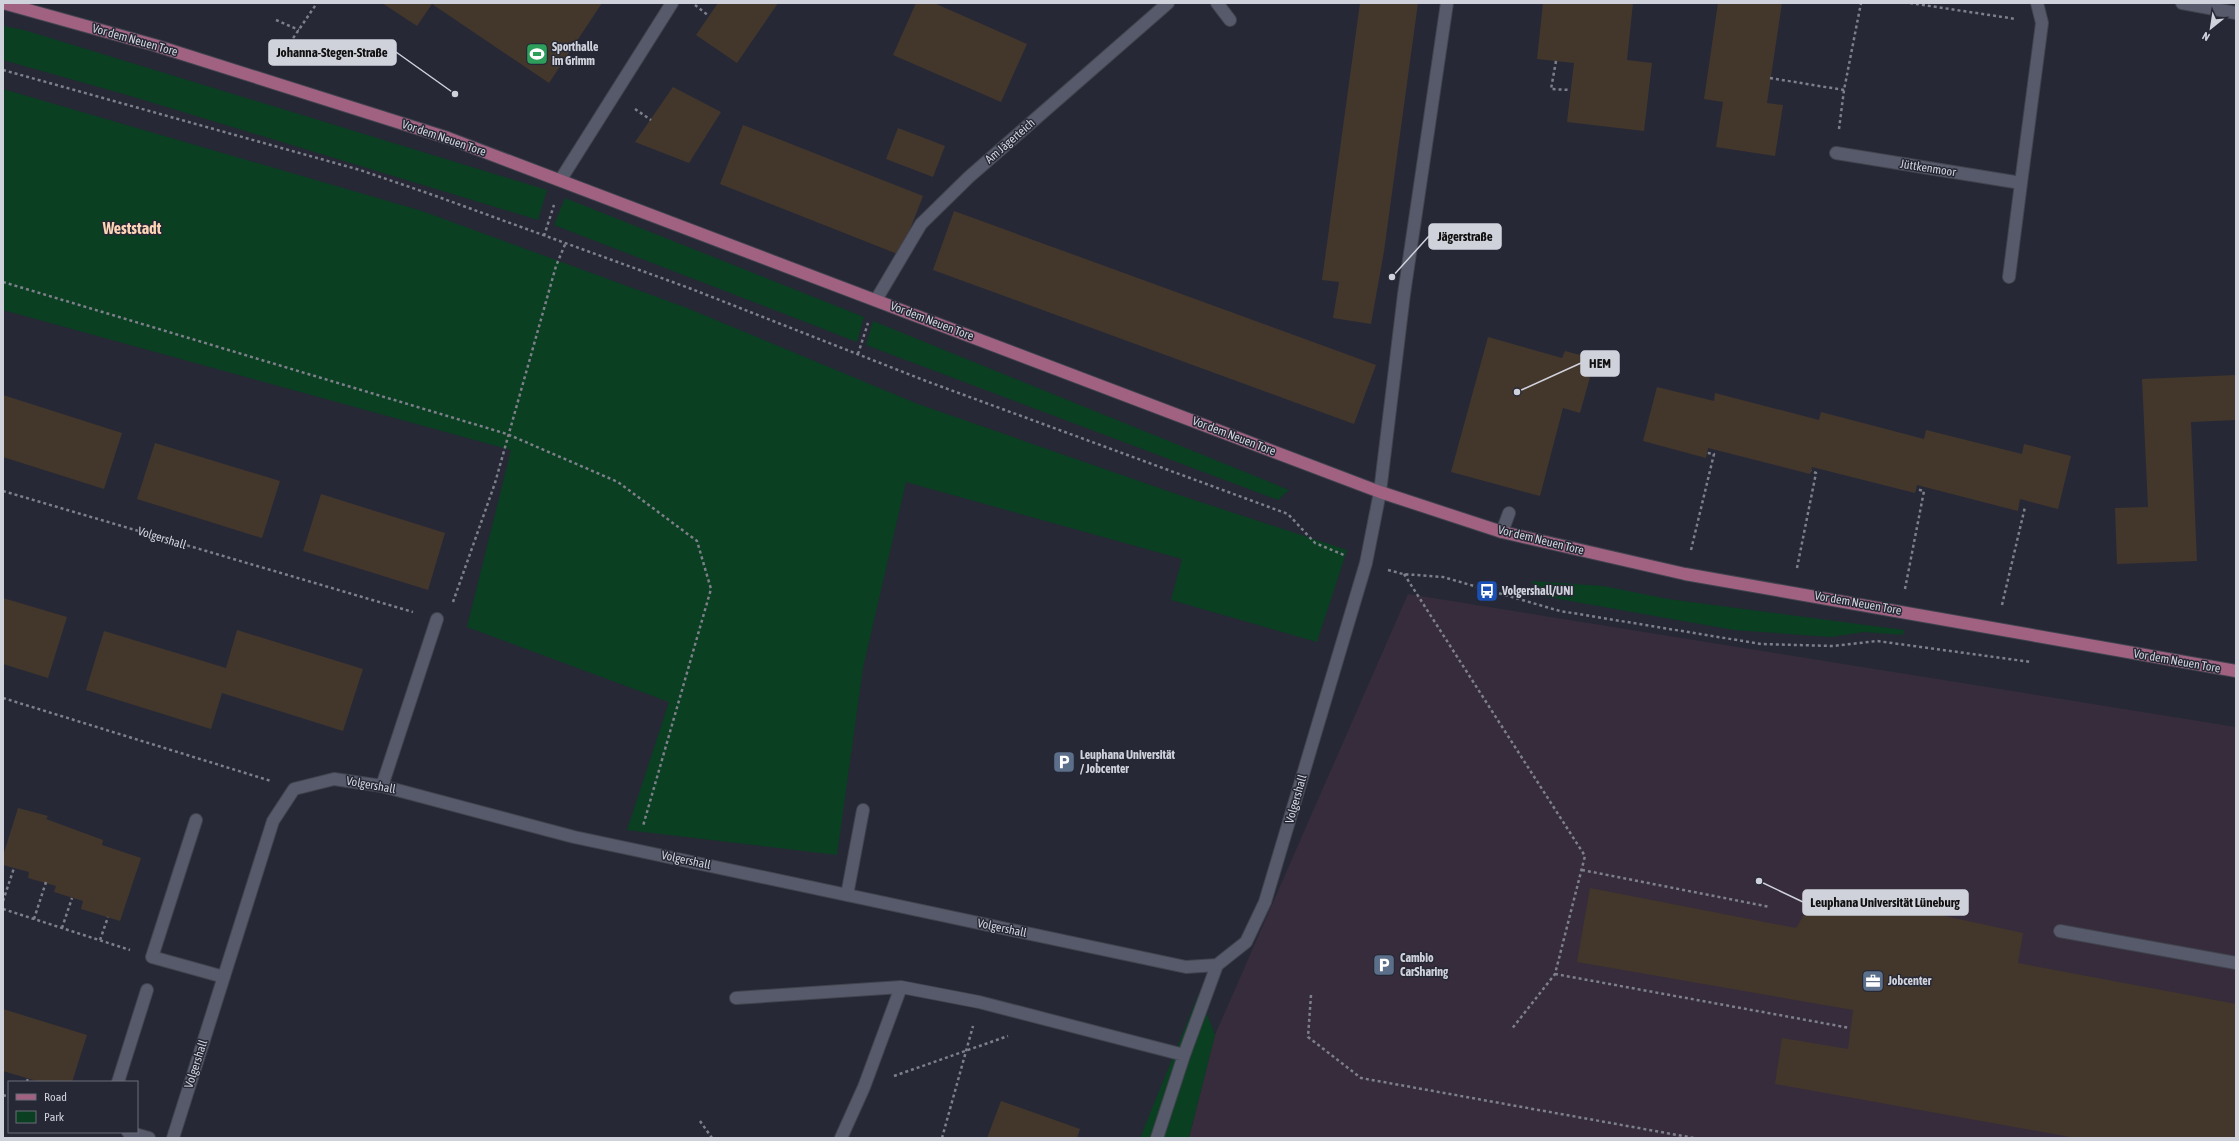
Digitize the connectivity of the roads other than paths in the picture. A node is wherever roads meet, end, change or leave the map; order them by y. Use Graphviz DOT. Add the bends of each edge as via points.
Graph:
graph roads {
  1 [pos="3,3"];
  2 [pos="672,3"];
  3 [pos="1168,3"];
  4 [pos="1217,3"];
  5 [pos="1447,3"];
  6 [pos="2037,3"];
  7 [pos="2182,3"];
  8 [pos="2236,13"];
  9 [pos="1230,20"];
  10 [pos="1836,153"];
  11 [pos="561,179"];
  12 [pos="2021,183"];
  13 [pos="2009,277"];
  14 [pos="876,300"];
  15 [pos="1380,492"];
  16 [pos="1509,513"];
  17 [pos="1502,532"];
  18 [pos="437,620"];
  19 [pos="2236,671"];
  20 [pos="382,786"];
  21 [pos="863,810"];
  22 [pos="196,820"];
  23 [pos="847,895"];
  24 [pos="2060,931"];
  25 [pos="2236,963"];
  26 [pos="1218,965"];
  27 [pos="224,977"];
  28 [pos="901,987"];
  29 [pos="147,990"];
  30 [pos="736,998"];
  31 [pos="1184,1055"];
  32 [pos="118,1081"];
  33 [pos="132,1133"];
  34 [pos="149,1138"];
  35 [pos="173,1138"];
  36 [pos="842,1138"];
  37 [pos="1157,1138"];
  1 -- 11 [label="main road, Vor dem Neuen Tore" via="154,45 441,135"];
  2 -- 11 [label="street"];
  3 -- 14 [label="street, Am Jägerteich" via="970,177 921,224"];
  4 -- 9 [label="street"];
  5 -- 15 [label="street, Volgershall" via="1404,294"];
  6 -- 12 [label="street" via="2042,22"];
  7 -- 8 [label="street"];
  10 -- 12 [label="street, Jüttkenmoor"];
  11 -- 14 [label="main road, Vor dem Neuen Tore"];
  12 -- 13 [label="street"];
  14 -- 15 [label="main road, Vor dem Neuen Tore"];
  15 -- 17 [label="main road, Vor dem Neuen Tore"];
  15 -- 26 [label="street, Volgershall" via="1366,563 1265,902 1246,942"];
  16 -- 17 [label="street"];
  17 -- 19 [label="main road, Vor dem Neuen Tore" via="1685,574"];
  18 -- 20 [label="street"];
  20 -- 23 [label="street, Volgershall" via="574,837"];
  20 -- 27 [label="street, Volgershall" via="334,779 294,789 273,821"];
  21 -- 23 [label="street"];
  22 -- 27 [label="street" via="152,957"];
  23 -- 26 [label="street, Volgershall" via="1186,967"];
  24 -- 25 [label="street"];
  26 -- 31 [label="street"];
  27 -- 35 [label="street, Volgershall"];
  28 -- 30 [label="street"];
  28 -- 31 [label="street" via="979,1002"];
  28 -- 36 [label="street"];
  29 -- 32 [label="street"];
  31 -- 37 [label="street"];
  33 -- 34 [label="street"];
}
